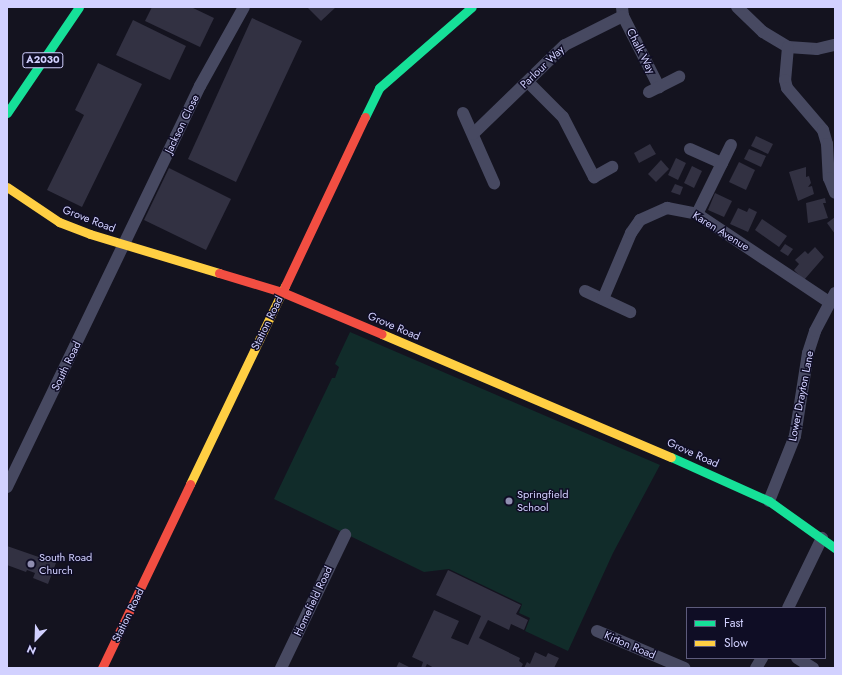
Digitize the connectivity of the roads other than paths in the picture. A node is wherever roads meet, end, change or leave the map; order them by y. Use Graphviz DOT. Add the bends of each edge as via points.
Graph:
graph roads {
  1 [pos="79,7"];
  2 [pos="244,7"];
  3 [pos="472,7"];
  4 [pos="737,7"];
  5 [pos="623,12"];
  6 [pos="835,45"];
  7 [pos="788,47"];
  8 [pos="679,77"];
  9 [pos="528,82"];
  10 [pos="463,112"];
  11 [pos="7,113"];
  12 [pos="472,134"];
  13 [pos="731,145"];
  14 [pos="690,149"];
  15 [pos="722,163"];
  16 [pos="612,167"];
  17 [pos="832,177"];
  18 [pos="494,183"];
  19 [pos="7,187"];
  20 [pos="835,193"];
  21 [pos="698,214"];
  22 [pos="124,244"];
  23 [pos="585,291"];
  24 [pos="282,292"];
  25 [pos="832,298"];
  26 [pos="603,299"];
  27 [pos="630,312"];
  28 [pos="7,487"];
  29 [pos="769,501"];
  30 [pos="345,535"];
  31 [pos="822,538"];
  32 [pos="835,548"];
  33 [pos="788,607"];
  34 [pos="597,631"];
  35 [pos="761,659"];
  36 [pos="799,659"];
  37 [pos="102,668"];
  38 [pos="281,668"];
  39 [pos="684,668"];
  40 [pos="756,668"];
  41 [pos="813,668"];
  1 -- 11 [label="street, A2030"];
  2 -- 22 [label="street, Jackson Close" via="200,86"];
  3 -- 24 [label="street, Station Road" via="379,88"];
  4 -- 7 [label="street" via="763,32"];
  5 -- 8 [label="street, Chalk Way" via="654,89"];
  5 -- 9 [label="street, Parlour Way" via="564,45"];
  6 -- 7 [label="street" via="817,49"];
  7 -- 17 [label="street" via="785,80 787,88 823,130"];
  9 -- 12 [label="street, Parlour Way"];
  9 -- 16 [label="street" via="563,117 594,177"];
  10 -- 12 [label="street"];
  12 -- 18 [label="street"];
  13 -- 15 [label="street"];
  14 -- 15 [label="street"];
  15 -- 21 [label="street"];
  17 -- 20 [label="street"];
  19 -- 22 [label="street, Grove Road" via="59,222"];
  21 -- 25 [label="street, Karen Avenue"];
  21 -- 26 [label="street, Karen Avenue" via="667,208 640,220"];
  22 -- 24 [label="street, Grove Road"];
  22 -- 28 [label="street, South Road"];
  23 -- 26 [label="street"];
  24 -- 29 [label="street, Grove Road" via="688,464"];
  24 -- 37 [label="street, Station Road"];
  25 -- 29 [label="street, Lower Drayton Lane" via="808,353 790,452"];
  26 -- 27 [label="street"];
  29 -- 31 [label="street"];
  30 -- 38 [label="street, Homefield Road"];
  31 -- 32 [label="street"];
  31 -- 33 [label="street"];
  34 -- 39 [label="street, Kirton Road"];
  35 -- 40 [label="street"];
  36 -- 41 [label="street"];
}
